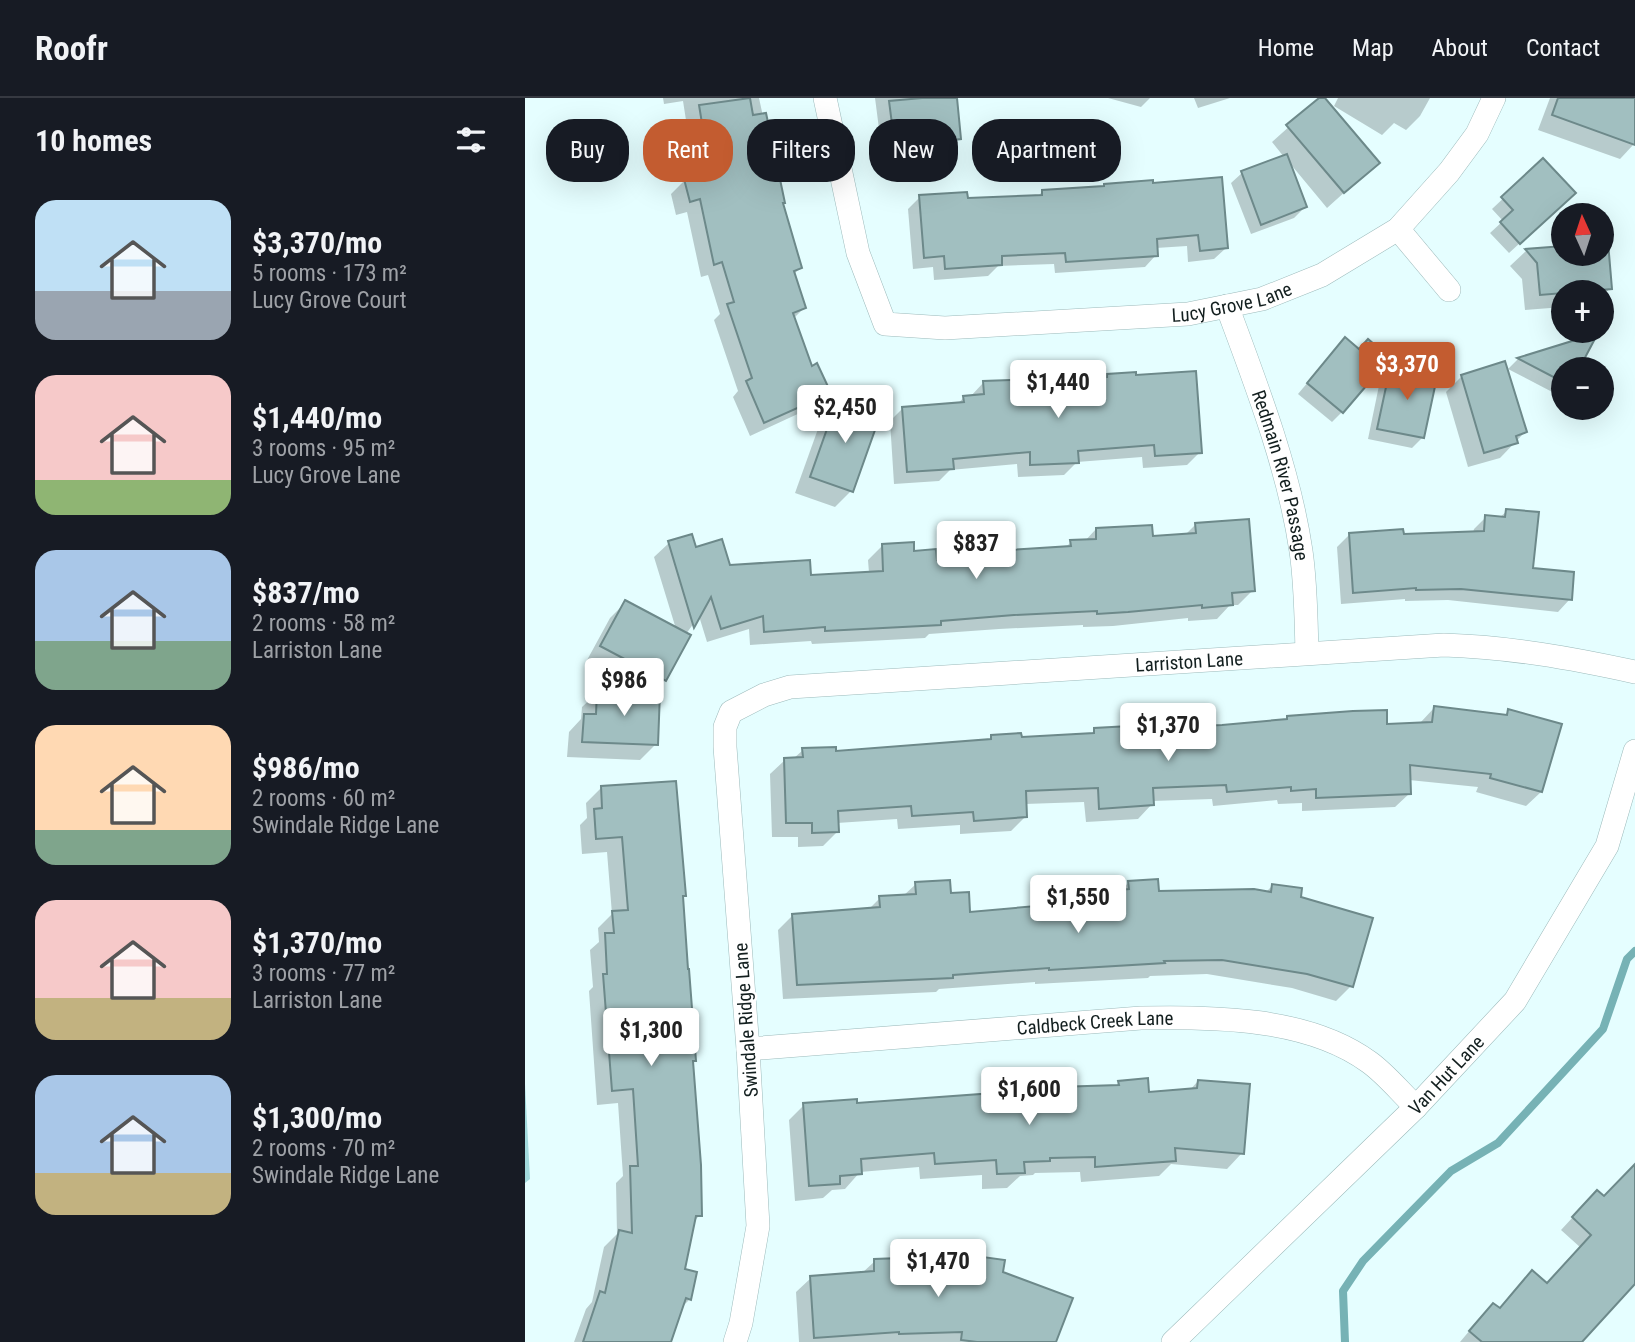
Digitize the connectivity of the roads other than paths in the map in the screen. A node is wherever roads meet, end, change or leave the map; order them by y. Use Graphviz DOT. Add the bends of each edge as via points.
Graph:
graph roads {
  1 [pos="825,98"];
  2 [pos="1495,98"];
  3 [pos="1398,229"];
  4 [pos="1449,290"];
  5 [pos="1227,306"];
  6 [pos="1307,653"];
  7 [pos="1635,672"];
  8 [pos="744,703"];
  9 [pos="1635,751"];
  10 [pos="748,1049"];
  11 [pos="1416,1107"];
  12 [pos="735,1342"];
  13 [pos="1173,1342"];
  1 -- 5 [label="street, Lucy Grove Lane" via="858,253 885,324 945,328 1188,314"];
  2 -- 3 [label="street, Lucy Grove Lane" via="1477,134"];
  3 -- 4 [label="street"];
  3 -- 5 [label="street, Lucy Grove Lane" via="1322,275 1262,299"];
  5 -- 6 [label="street, Redmain River Passage" via="1294,516 1304,583"];
  6 -- 7 [label="street, Larriston Lane" via="1444,645 1492,647"];
  6 -- 8 [label="street, Larriston Lane" via="790,687"];
  8 -- 10 [label="street, Swindale Ridge Lane" via="731,712 725,747"];
  9 -- 11 [label="street, Van Hut Lane" via="1608,846 1515,1001"];
  10 -- 11 [label="street, Caldbeck Creek Lane" via="1141,1018 1243,1020 1295,1030 1341,1046 1370,1063"];
  10 -- 12 [label="street, Swindale Ridge Lane" via="758,1226"];
  11 -- 13 [label="street, Van Hut Lane"];
}
